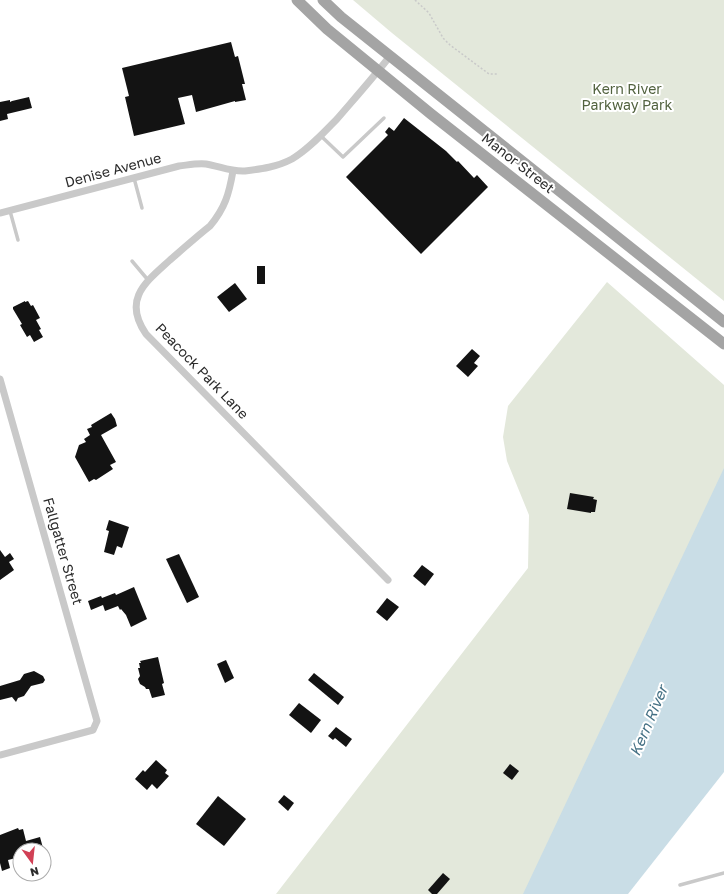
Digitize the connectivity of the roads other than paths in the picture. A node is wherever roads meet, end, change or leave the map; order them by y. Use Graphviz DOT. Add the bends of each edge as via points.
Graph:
graph roads {
  1 [pos="297,0"];
  2 [pos="323,0"];
  3 [pos="390,56"];
  4 [pos="379,71"];
  5 [pos="384,118"];
  6 [pos="321,136"];
  7 [pos="233,171"];
  8 [pos="134,178"];
  9 [pos="142,208"];
  10 [pos="10,211"];
  11 [pos="0,213"];
  12 [pos="18,240"];
  13 [pos="132,261"];
  14 [pos="148,280"];
  15 [pos="724,322"];
  16 [pos="722,343"];
  17 [pos="0,379"];
  18 [pos="388,580"];
  19 [pos="0,755"];
  20 [pos="724,873"];
  21 [pos="680,886"];
  1 -- 4 [label="main road, Manor Street" via="327,29"];
  2 -- 3 [label="main road, Manor Street"];
  3 -- 4 [label="street"];
  3 -- 15 [label="main road, Manor Street"];
  4 -- 6 [label="street"];
  4 -- 16 [label="main road, Manor Street"];
  5 -- 6 [label="lane" via="343,157"];
  6 -- 7 [label="street" via="305,150 281,164 268,168"];
  7 -- 8 [label="street, Denise Avenue" via="207,164 193,164"];
  7 -- 14 [label="street, Peacock Park Lane" via="229,192 218,216"];
  8 -- 9 [label="lane"];
  8 -- 10 [label="street, Denise Avenue"];
  10 -- 11 [label="street, Denise Avenue"];
  10 -- 12 [label="lane"];
  13 -- 14 [label="lane"];
  14 -- 18 [label="street, Peacock Park Lane" via="142,286 136,310 146,334"];
  17 -- 19 [label="street, Fallgatter Street" via="97,721 93,730"];
  20 -- 21 [label="lane"];
}
